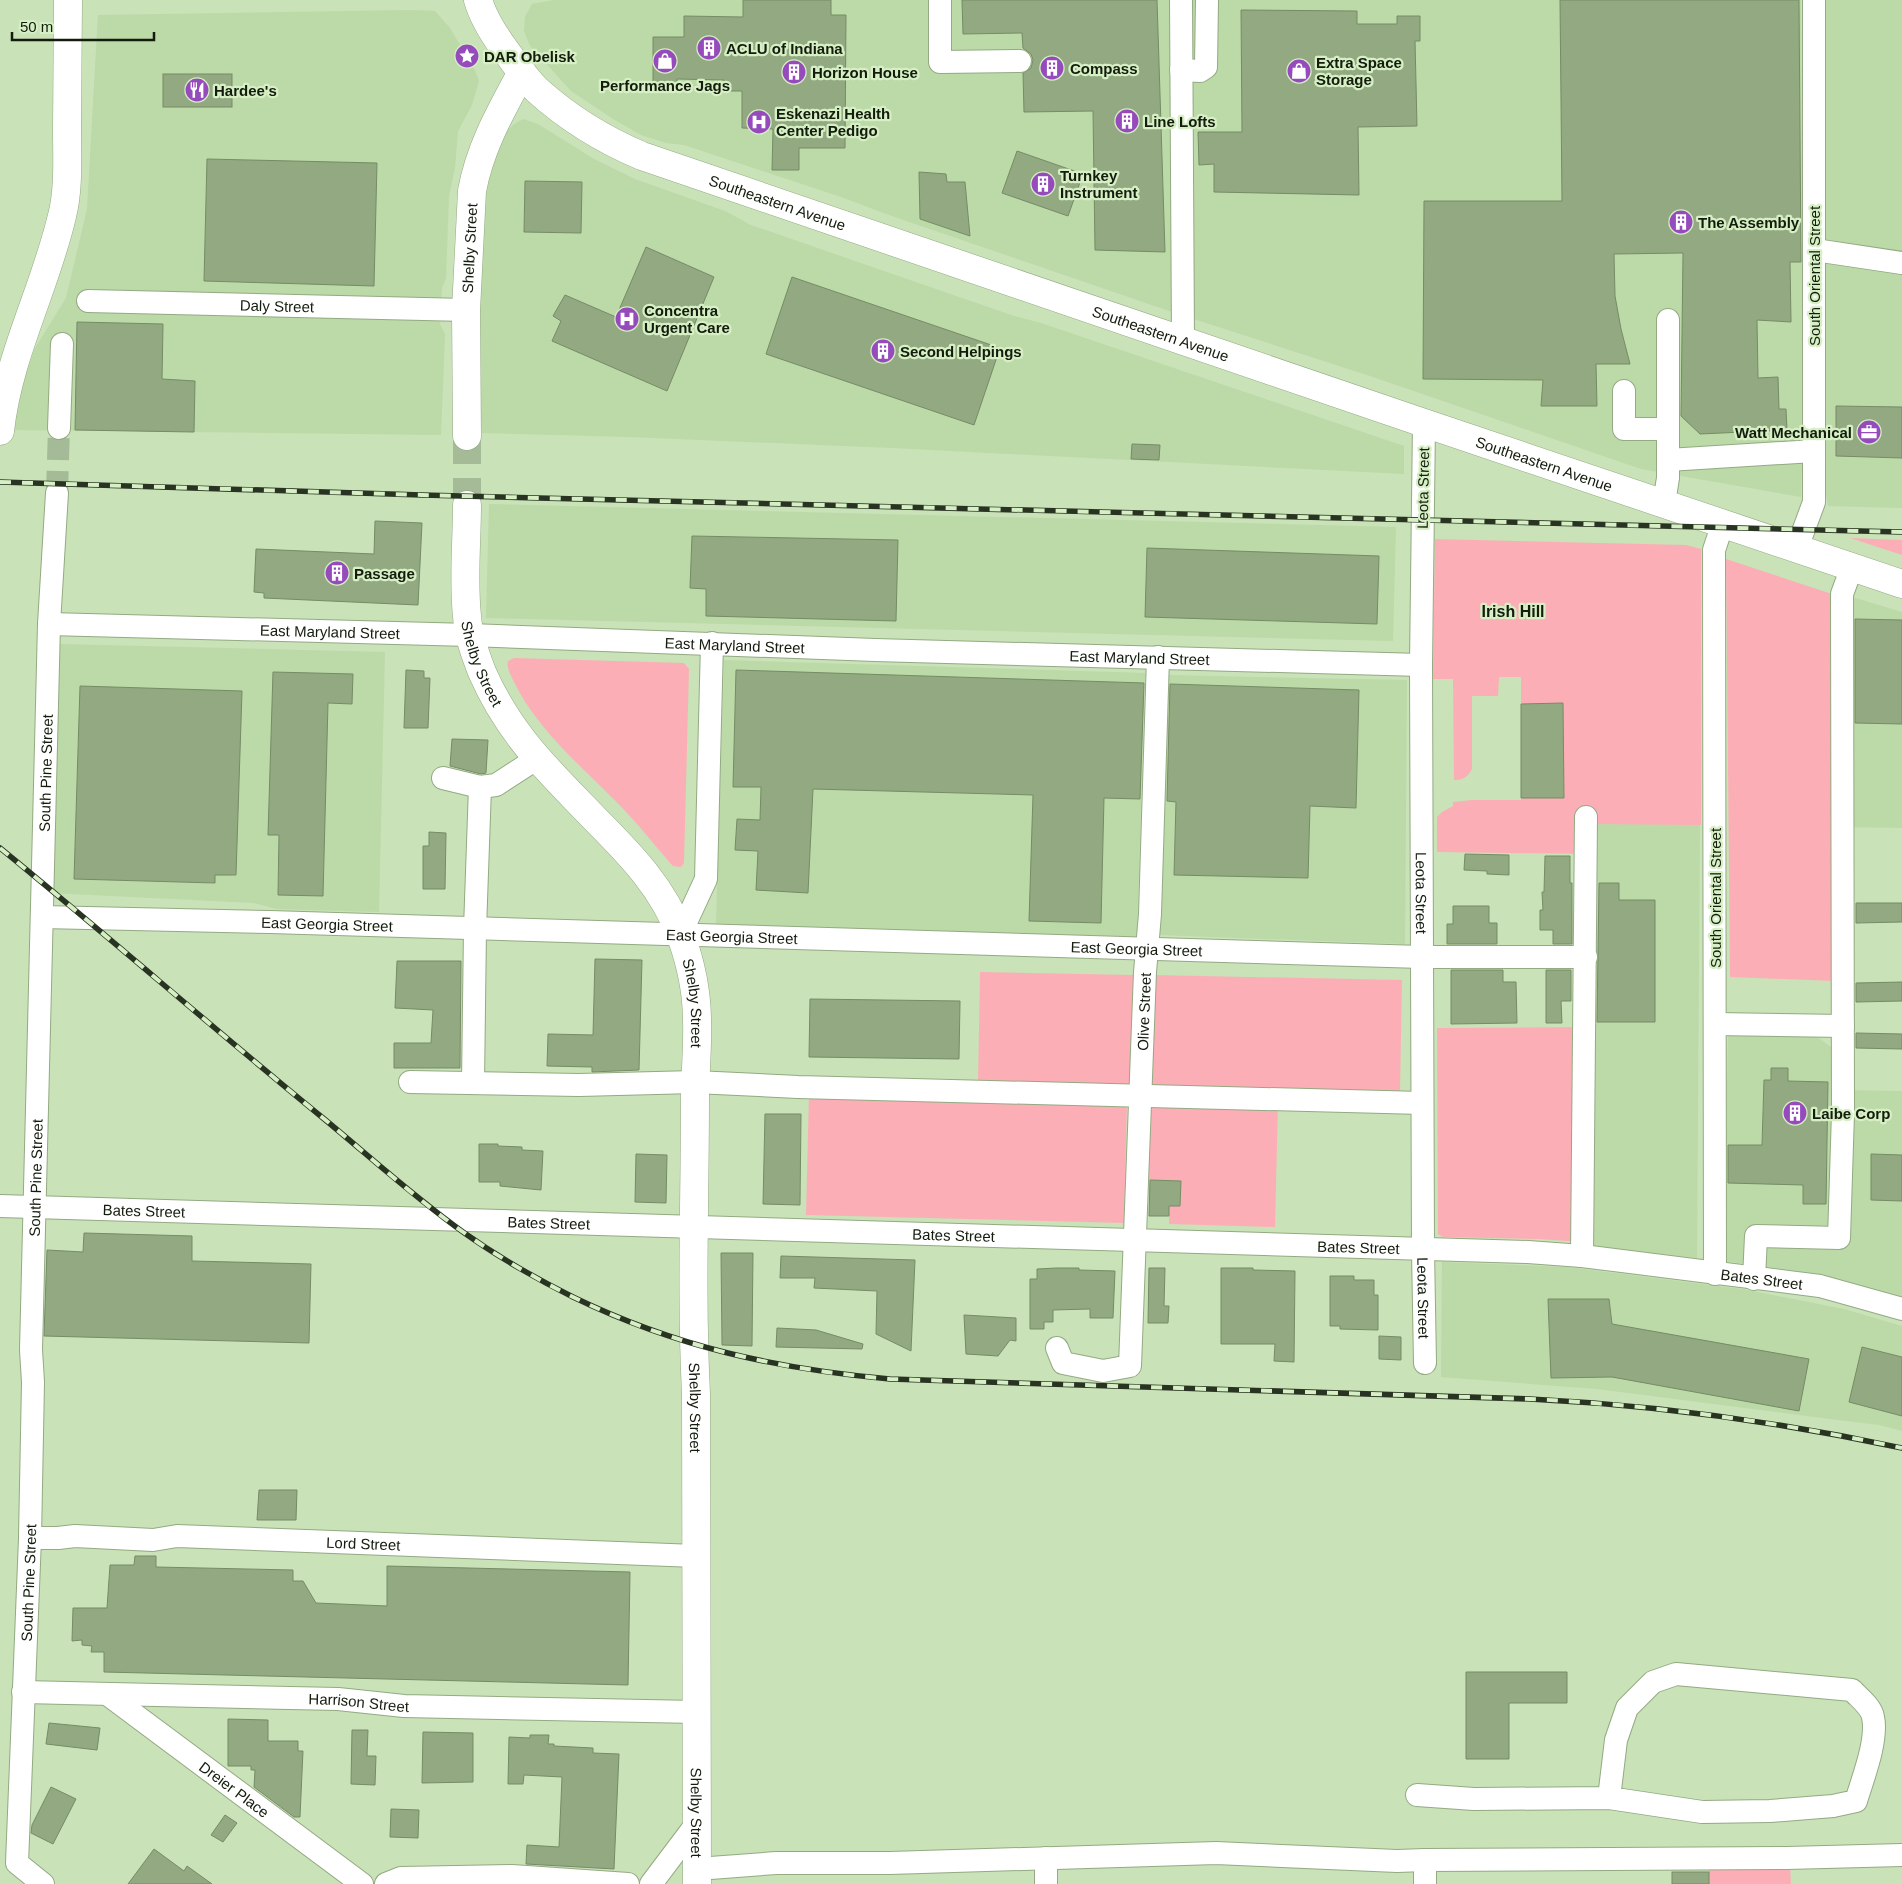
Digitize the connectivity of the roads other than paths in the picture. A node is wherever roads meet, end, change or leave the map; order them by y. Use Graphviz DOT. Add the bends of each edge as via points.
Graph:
graph roads {
  1 [pos="68,0"];
  2 [pos="478,0"];
  3 [pos="940,0"];
  4 [pos="1181,0"];
  5 [pos="1207,0"];
  6 [pos="1814,0"];
  7 [pos="1020,61"];
  8 [pos="1181,70"];
  9 [pos="522,72"];
  10 [pos="1815,250"];
  11 [pos="1902,263"];
  12 [pos="88,301"];
  13 [pos="466,310"];
  14 [pos="1668,320"];
  15 [pos="1183,341"];
  16 [pos="62,344"];
  17 [pos="1624,391"];
  18 [pos="1424,424"];
  19 [pos="59,428"];
  20 [pos="1668,429"];
  21 [pos="0,431"];
  22 [pos="467,436"];
  23 [pos="1814,451"];
  24 [pos="1668,460"];
  25 [pos="57,493"];
  26 [pos="1664,503"];
  27 [pos="467,505"];
  28 [pos="1723,523"];
  29 [pos="1797,548"];
  30 [pos="1852,567"];
  31 [pos="1902,584"];
  32 [pos="49,624"];
  33 [pos="470,635"];
  34 [pos="712,643"];
  35 [pos="1158,657"];
  36 [pos="1421,665"];
  37 [pos="536,759"];
  38 [pos="443,778"];
  39 [pos="480,787"];
  40 [pos="1586,818"];
  41 [pos="42,917"];
  42 [pos="475,929"];
  43 [pos="680,935"];
  44 [pos="1146,948"];
  45 [pos="1422,957"];
  46 [pos="1586,957"];
  47 [pos="1715,1024"];
  48 [pos="1843,1026"];
  49 [pos="410,1082"];
  50 [pos="695,1082"];
  51 [pos="473,1083"];
  52 [pos="1141,1095"];
  53 [pos="1422,1103"];
  54 [pos="0,1206"];
  55 [pos="34,1207"];
  56 [pos="693,1226"];
  57 [pos="1136,1240"];
  58 [pos="1423,1250"];
  59 [pos="1582,1256"];
  60 [pos="1715,1274"];
  61 [pos="1754,1279"];
  62 [pos="1902,1309"];
  63 [pos="1057,1348"];
  64 [pos="1425,1363"];
  65 [pos="30,1538"];
  66 [pos="696,1556"];
  67 [pos="24,1692"];
  68 [pos="107,1694"];
  69 [pos="696,1712"];
  70 [pos="1418,1796"];
  71 [pos="1609,1798"];
  72 [pos="697,1823"];
  73 [pos="1902,1855"];
  74 [pos="1046,1858"];
  75 [pos="1425,1860"];
  76 [pos="697,1876"];
  77 [pos="43,1884"];
  78 [pos="362,1884"];
  79 [pos="386,1884"];
  80 [pos="628,1884"];
  81 [pos="651,1884"];
  82 [pos="1046,1884"];
  83 [pos="1425,1884"];
  1 -- 21 [label="main road" via="67,168 63,214 17,352"];
  2 -- 9 [label="main road, Southeastern Avenue" via="493,32"];
  3 -- 7 [label="street" via="940,62"];
  4 -- 8 [label="street"];
  5 -- 8 [label="street" via="1206,67 1200,71"];
  6 -- 10 [label="street, South Oriental Street"];
  8 -- 15 [label="street"];
  9 -- 13 [label="main road, Shelby Street" via="492,126 475,172"];
  9 -- 15 [label="main road, Southeastern Avenue" via="537,90 568,114 614,143 642,156"];
  10 -- 11 [label="street"];
  10 -- 23 [label="street, South Oriental Street"];
  12 -- 13 [label="street, Daly Street"];
  13 -- 22 [label="main road, Shelby Street"];
  14 -- 20 [label="street"];
  15 -- 18 [label="main road, Southeastern Avenue"];
  16 -- 19 [label="street"];
  17 -- 20 [label="street" via="1624,430"];
  18 -- 26 [label="main road, Southeastern Avenue"];
  18 -- 36 [label="street, Leota Street"];
  20 -- 24 [label="street"];
  23 -- 24 [label="street"];
  23 -- 29 [label="street, South Oriental Street" via="1814,502"];
  24 -- 26 [label="street"];
  25 -- 32 [label="street, South Pine Street"];
  26 -- 28 [label="main road, Southeastern Avenue"];
  27 -- 33 [label="main road, Shelby Street" via="467,617"];
  28 -- 29 [label="main road, Southeastern Avenue"];
  28 -- 47 [label="street, South Oriental Street" via="1714,550"];
  29 -- 30 [label="main road, Southeastern Avenue"];
  30 -- 31 [label="main road, Southeastern Avenue"];
  30 -- 48 [label="street" via="1842,594"];
  32 -- 33 [label="street, East Maryland Street"];
  32 -- 41 [label="street, South Pine Street"];
  33 -- 34 [label="street, East Maryland Street"];
  33 -- 37 [label="main road, Shelby Street" via="492,694 507,721"];
  34 -- 35 [label="street, East Maryland Street"];
  34 -- 43 [label="street" via="706,879"];
  35 -- 36 [label="street, East Maryland Street"];
  35 -- 44 [label="street, Olive Street" via="1150,914"];
  36 -- 45 [label="street, Leota Street"];
  37 -- 39 [label="street" via="496,785"];
  37 -- 43 [label="main road, Shelby Street" via="636,860 656,886"];
  38 -- 39 [label="street"];
  39 -- 42 [label="street"];
  40 -- 46 [label="street"];
  41 -- 42 [label="street, East Georgia Street"];
  41 -- 55 [label="street, South Pine Street"];
  42 -- 43 [label="street, East Georgia Street"];
  42 -- 51 [label="street"];
  43 -- 44 [label="street, East Georgia Street"];
  43 -- 50 [label="main road, Shelby Street" via="692,972 697,1003"];
  44 -- 45 [label="street, East Georgia Street"];
  44 -- 52 [label="street, Olive Street"];
  45 -- 46 [label="street, East Georgia Street"];
  45 -- 53 [label="street, Leota Street"];
  46 -- 59 [label="street"];
  47 -- 48 [label="street"];
  47 -- 60 [label="street, South Oriental Street"];
  48 -- 61 [label="street" via="1839,1238 1756,1236"];
  49 -- 51 [label="street"];
  50 -- 51 [label="street"];
  50 -- 52 [label="street"];
  50 -- 56 [label="main road, Shelby Street"];
  52 -- 53 [label="street"];
  52 -- 57 [label="street, Olive Street"];
  53 -- 58 [label="street, Leota Street"];
  54 -- 55 [label="street, Bates Street"];
  55 -- 56 [label="street, Bates Street"];
  55 -- 65 [label="street, South Pine Street"];
  56 -- 57 [label="street, Bates Street"];
  56 -- 66 [label="main road, Shelby Street"];
  57 -- 58 [label="street, Bates Street"];
  57 -- 63 [label="street, Olive Street" via="1130,1366 1103,1371 1063,1363"];
  58 -- 59 [label="street, Bates Street"];
  58 -- 64 [label="street, Leota Street"];
  59 -- 60 [label="street, Bates Street"];
  60 -- 61 [label="street, Bates Street"];
  61 -- 62 [label="street, Bates Street" via="1836,1289"];
  65 -- 66 [label="street, Lord Street" via="75,1536 153,1540 177,1536"];
  65 -- 67 [label="street, South Pine Street"];
  66 -- 69 [label="main road, Shelby Street"];
  67 -- 68 [label="street, Harrison Street"];
  67 -- 77 [label="street, South Pine Street" via="17,1863"];
  68 -- 69 [label="street, Harrison Street"];
  68 -- 78 [label="street, Dreier Place"];
  69 -- 72 [label="main road, Shelby Street"];
  70 -- 71 [label="street"];
  71 -- 71 [label="street" via="1702,1812 1770,1811 1856,1801 1873,1742 1873,1716 1852,1690 1676,1674 1653,1682 1626,1708 1616,1740"];
  72 -- 76 [label="main road, Shelby Street"];
  72 -- 81 [label="street"];
  73 -- 75 [label="street"];
  74 -- 75 [label="street" via="1216,1853"];
  74 -- 76 [label="street" via="776,1863"];
  74 -- 82 [label="street"];
  75 -- 83 [label="street"];
  79 -- 80 [label="street" via="401,1878 512,1876"];
}
